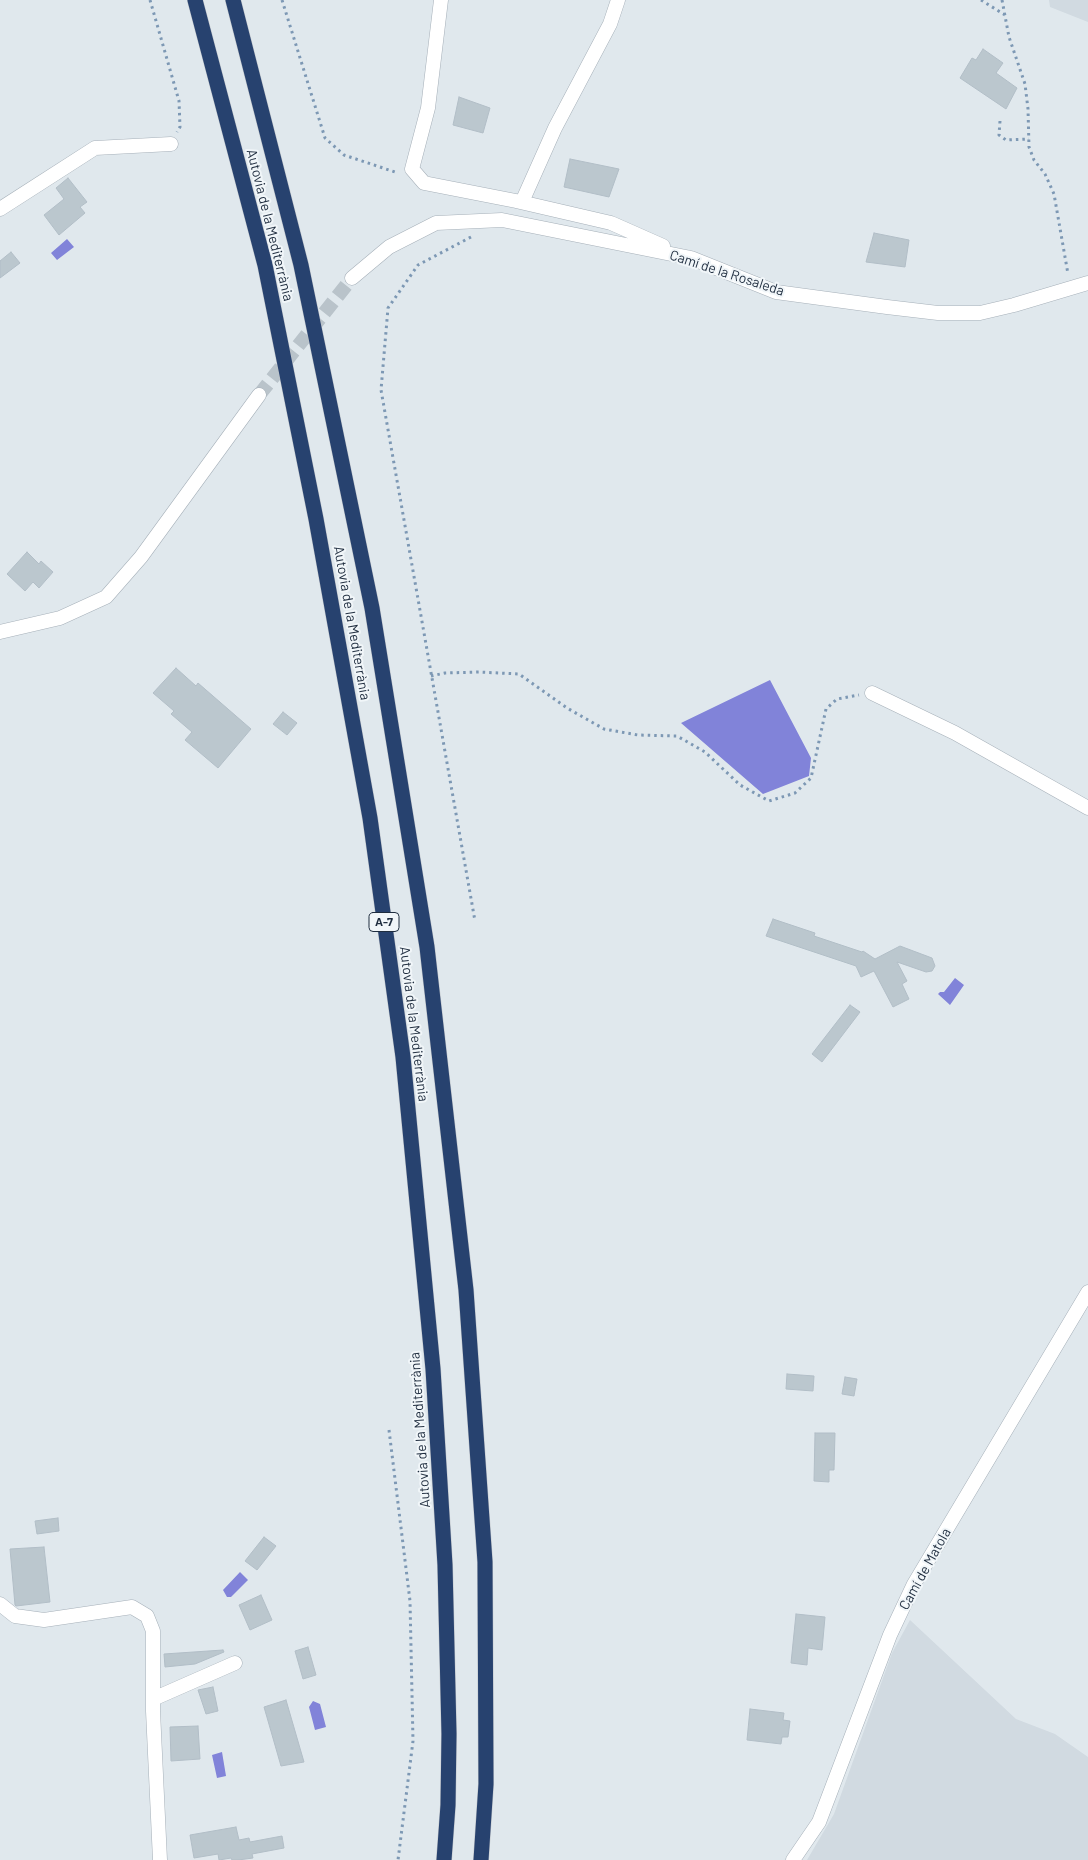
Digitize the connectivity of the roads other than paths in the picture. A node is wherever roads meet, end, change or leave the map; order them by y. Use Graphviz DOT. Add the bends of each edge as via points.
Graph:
graph roads {
  1 [pos="195,0"];
  2 [pos="233,0"];
  3 [pos="441,0"];
  4 [pos="618,0"];
  5 [pos="171,144"];
  6 [pos="522,202"];
  7 [pos="0,209"];
  8 [pos="691,258"];
  9 [pos="352,278"];
  10 [pos="1088,283"];
  11 [pos="259,395"];
  12 [pos="0,632"];
  13 [pos="872,693"];
  14 [pos="1088,808"];
  15 [pos="1088,1292"];
  16 [pos="0,1604"];
  17 [pos="235,1662"];
  18 [pos="153,1699"];
  19 [pos="160,1860"];
  20 [pos="444,1860"];
  21 [pos="481,1860"];
  22 [pos="793,1860"];
  1 -- 20 [label="highway, Autovia de la Mediterrània / A-7" via="265,265 307,473 370,818 403,1057 433,1369 445,1565 449,1734"];
  2 -- 21 [label="highway, Autovia de la Mediterrània" via="302,265 372,608 427,947 466,1290 485,1562 486,1784"];
  3 -- 6 [label="street" via="428,108 412,169 424,183"];
  4 -- 6 [label="street" via="610,24 555,128"];
  5 -- 7 [label="street" via="95,148"];
  6 -- 8 [label="street" via="611,223"];
  8 -- 9 [label="street, Camí de la Rosaleda" via="502,220 436,222 389,247"];
  8 -- 10 [label="street, Camí de la Rosaleda" via="776,292 938,313 980,313"];
  11 -- 12 [label="street" via="141,557 106,597 60,618"];
  13 -- 14 [label="street" via="955,733"];
  15 -- 22 [label="street, Camí de Matola" via="914,1584 890,1634 822,1814"];
  16 -- 18 [label="street" via="15,1616 44,1620 132,1607 147,1616 153,1631"];
  17 -- 18 [label="street"];
  18 -- 19 [label="street"];
}
